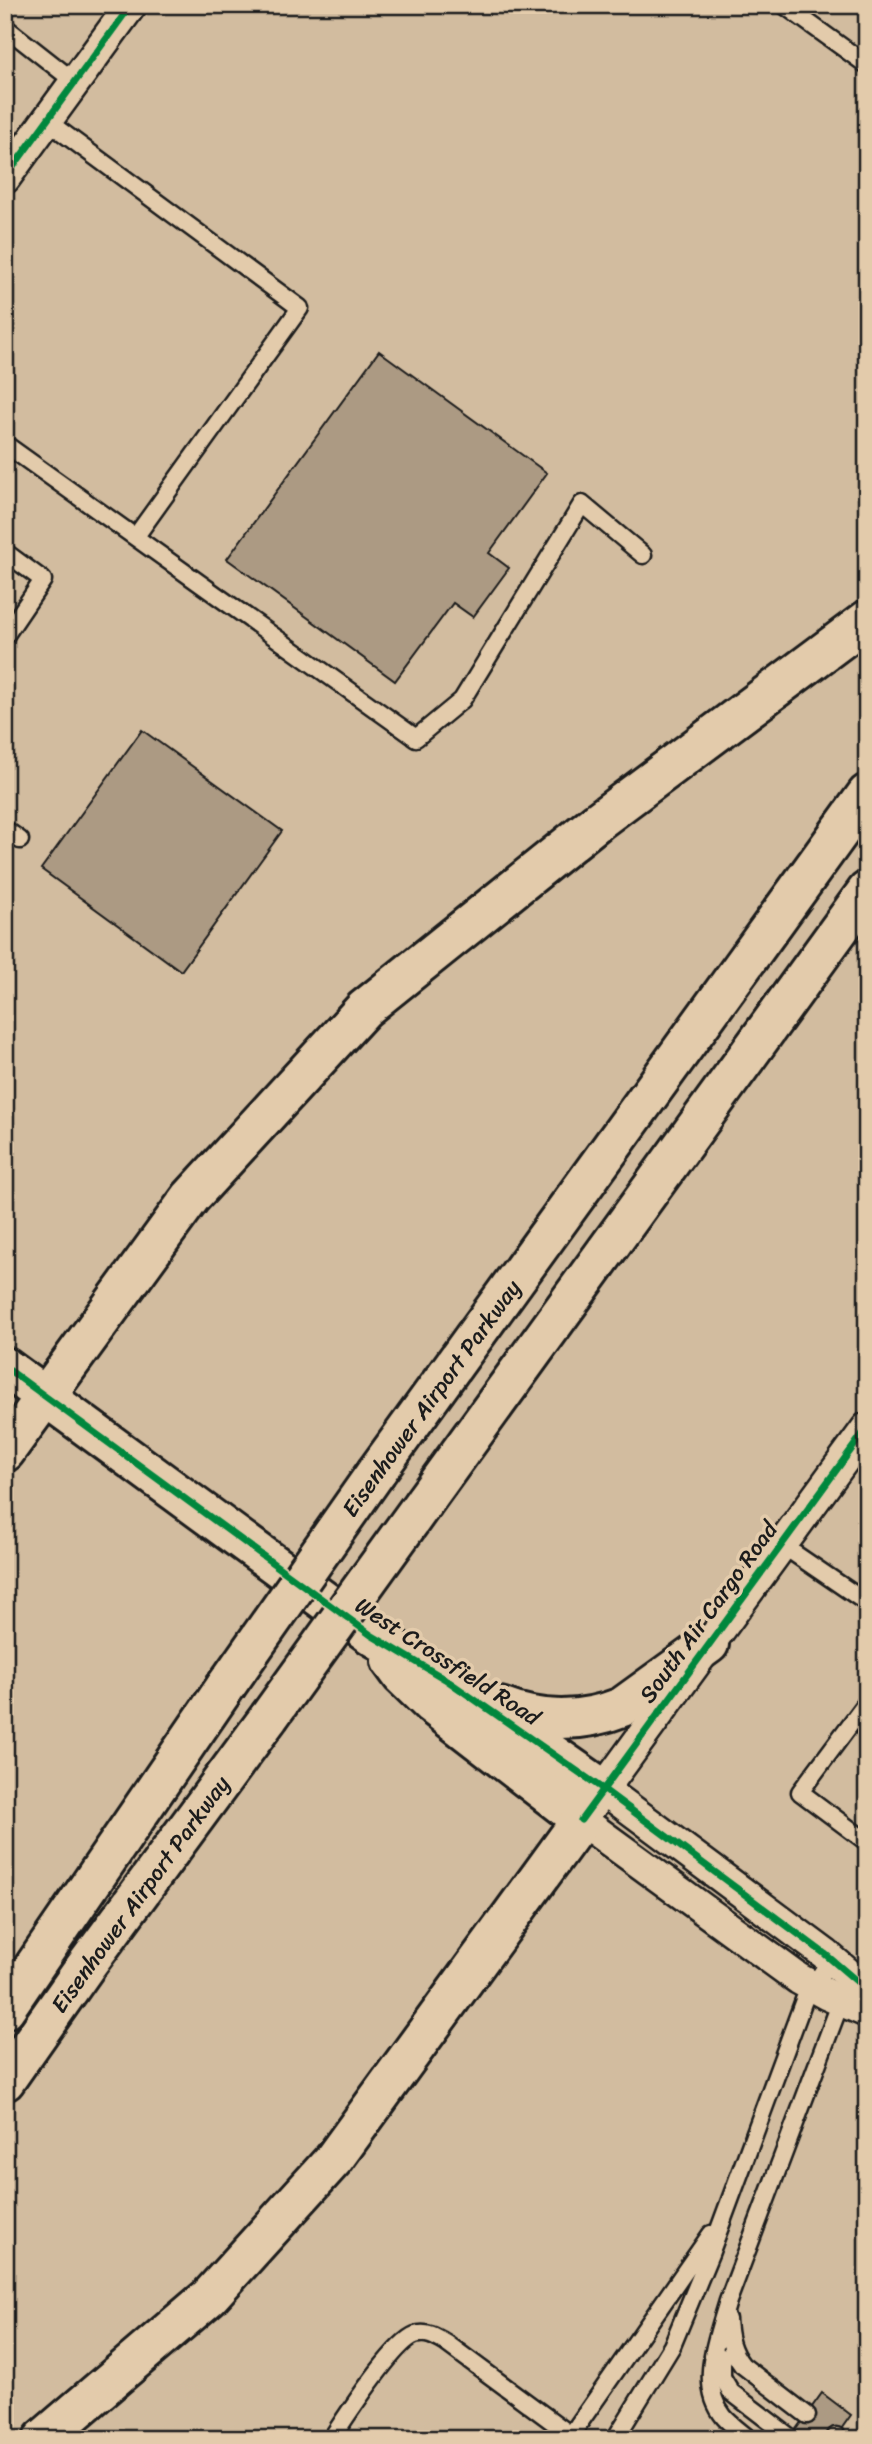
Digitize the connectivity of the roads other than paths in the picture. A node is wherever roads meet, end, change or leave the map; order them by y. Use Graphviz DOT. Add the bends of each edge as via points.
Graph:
graph roads {
  1 [pos="131,5"];
  2 [pos="784,5"];
  3 [pos="5,27"];
  4 [pos="867,65"];
  5 [pos="75,82"];
  6 [pos="47,121"];
  7 [pos="5,178"];
  8 [pos="5,444"];
  9 [pos="135,537"];
  10 [pos="5,552"];
  11 [pos="643,555"];
  12 [pos="867,620"];
  13 [pos="5,636"];
  14 [pos="867,794"];
  15 [pos="5,829"];
  16 [pos="20,840"];
  17 [pos="867,891"];
  18 [pos="5,1367"];
  19 [pos="45,1397"];
  20 [pos="867,1428"];
  21 [pos="5,1452"];
  22 [pos="782,1545"];
  23 [pos="867,1603"];
  24 [pos="371,1634"];
  25 [pos="709,1644"];
  26 [pos="463,1691"];
  27 [pos="867,1702"];
  28 [pos="603,1789"];
  29 [pos="581,1819"];
  30 [pos="867,1842"];
  31 [pos="812,1986"];
  32 [pos="851,1988"];
  33 [pos="5,2010"];
  34 [pos="5,2081"];
  35 [pos="724,2215"];
  36 [pos="727,2306"];
  37 [pos="807,2415"];
  38 [pos="573,2437"];
  39 [pos="790,2437"];
  40 [pos="43,2439"];
  41 [pos="331,2439"];
  42 [pos="615,2439"];
  43 [pos="749,2439"];
  1 -- 5 [label="street"];
  2 -- 4 [label="lane"];
  3 -- 5 [label="lane"];
  5 -- 6 [label="street"];
  6 -- 7 [label="street"];
  6 -- 9 [label="lane" via="300,308"];
  8 -- 9 [label="lane"];
  9 -- 11 [label="lane" via="416,738 463,700 582,504"];
  10 -- 13 [label="lane" via="43,580"];
  12 -- 19 [label="main road" via="598,821 364,1009 191,1197"];
  14 -- 33 [label="main road, Eisenhower Airport Parkway, bridge" via="377,1471"];
  15 -- 16 [label="lane"];
  17 -- 34 [label="main road, Eisenhower Airport Parkway, bridge"];
  18 -- 19 [label="main road, West Crossfield Road"];
  19 -- 21 [label="main road"];
  19 -- 24 [label="main road, West Crossfield Road"];
  20 -- 22 [label="street, South Air Cargo Road"];
  22 -- 23 [label="lane"];
  22 -- 25 [label="street, South Air Cargo Road"];
  24 -- 26 [label="main road, West Crossfield Road"];
  24 -- 29 [label="main road, West Crossfield Road" via="402,1676 432,1704"];
  25 -- 26 [label="main road" via="622,1707 583,1719 532,1716"];
  25 -- 28 [label="street, South Air Cargo Road"];
  26 -- 28 [label="main road, West Crossfield Road"];
  27 -- 30 [label="lane" via="800,1792"];
  28 -- 29 [label="street, South Air Cargo Road"];
  28 -- 32 [label="street, West Crossfield Road"];
  29 -- 31 [label="street, West Crossfield Road"];
  29 -- 40 [label="main road" via="334,2159 209,2297"];
  31 -- 32 [label="street, West Crossfield Road"];
  31 -- 35 [label="lane"];
  32 -- 36 [label="lane"];
  35 -- 38 [label="lane"];
  35 -- 42 [label="lane" via="671,2346"];
  36 -- 37 [label="lane" via="734,2354"];
  36 -- 39 [label="lane" via="722,2377 731,2392"];
  36 -- 43 [label="lane" via="711,2392 724,2417"];
  38 -- 41 [label="lane" via="446,2343 424,2334 413,2336 391,2356"];
}
